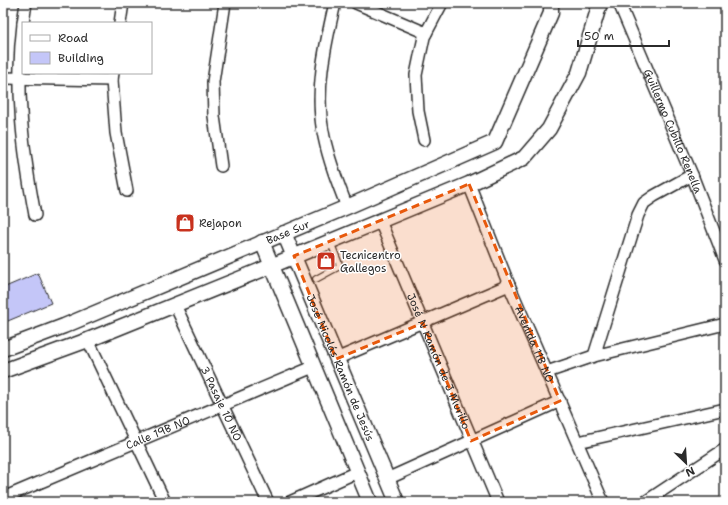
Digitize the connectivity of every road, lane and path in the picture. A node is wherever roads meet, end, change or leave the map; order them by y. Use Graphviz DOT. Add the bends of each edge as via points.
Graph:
graph roads {
  1 [pos="26,3"];
  2 [pos="123,3"];
  3 [pos="225,3"];
  4 [pos="335,3"];
  5 [pos="356,3"];
  6 [pos="442,3"];
  7 [pos="552,3"];
  8 [pos="600,3"];
  9 [pos="619,3"];
  10 [pos="23,22"];
  11 [pos="120,22"];
  12 [pos="426,33"];
  13 [pos="22,38"];
  14 [pos="112,76"];
  15 [pos="3,78"];
  16 [pos="19,78"];
  17 [pos="424,140"];
  18 [pos="221,166"];
  19 [pos="692,175"];
  20 [pos="469,184"];
  21 [pos="127,191"];
  22 [pos="347,207"];
  23 [pos="35,215"];
  24 [pos="380,221"];
  25 [pos="284,233"];
  26 [pos="330,241"];
  27 [pos="262,242"];
  28 [pos="294,256"];
  29 [pos="725,260"];
  30 [pos="271,266"];
  31 [pos="316,279"];
  32 [pos="509,285"];
  33 [pos="175,305"];
  34 [pos="423,323"];
  35 [pos="725,324"];
  36 [pos="88,340"];
  37 [pos="3,349"];
  38 [pos="594,356"];
  39 [pos="336,359"];
  40 [pos="313,367"];
  41 [pos="3,371"];
  42 [pos="547,372"];
  43 [pos="560,401"];
  44 [pos="221,406"];
  45 [pos="725,410"];
  46 [pos="471,441"];
  47 [pos="137,442"];
  48 [pos="578,442"];
  49 [pos="725,449"];
  50 [pos="357,472"];
  51 [pos="387,479"];
  52 [pos="3,498"];
  53 [pos="165,502"];
  54 [pos="268,502"];
  55 [pos="290,502"];
  56 [pos="370,502"];
  57 [pos="397,502"];
  58 [pos="498,502"];
  59 [pos="603,502"];
  60 [pos="645,502"];
  1 -- 10 [label="street"];
  2 -- 11 [label="street"];
  3 -- 18 [label="street" via="213,82 214,116"];
  4 -- 22 [label="street" via="324,54 321,101 323,136 335,178"];
  5 -- 12 [label="street"];
  6 -- 12 [label="street"];
  7 -- 22 [label="street, Base Sur" via="551,13 495,142"];
  8 -- 20 [label="street" via="578,72 549,130 524,158"];
  9 -- 19 [label="street, Guillermo Cubillo Renella"];
  12 -- 17 [label="street" via="416,75 418,111"];
  13 -- 16 [label="street"];
  14 -- 16 [label="street"];
  14 -- 21 [label="street" via="116,133"];
  15 -- 16 [label="street"];
  16 -- 23 [label="street" via="26,166"];
  19 -- 29 [label="street, Guillermo Cubillo Renella"];
  19 -- 38 [label="street" via="644,203"];
  20 -- 24 [label="street"];
  20 -- 32 [label="street, Avenida 11B NO"];
  22 -- 25 [label="street, Base Sur"];
  24 -- 26 [label="street"];
  24 -- 34 [label="street, José N Ramón de J Murillo"];
  25 -- 27 [label="street, Base Sur"];
  25 -- 28 [label="street, José Nicolás Ramón de Jesús"];
  26 -- 28 [label="street"];
  26 -- 31 [label="lane" via="340,266"];
  27 -- 30 [label="street"];
  27 -- 37 [label="street, Base Sur" via="64,326"];
  28 -- 30 [label="street"];
  28 -- 39 [label="street, José Nicolás Ramón de Jesús"];
  30 -- 33 [label="street"];
  30 -- 40 [label="street"];
  32 -- 34 [label="street"];
  32 -- 42 [label="street, Avenida 11B NO"];
  33 -- 36 [label="street"];
  33 -- 44 [label="street, 3 Pasaje 10 NO"];
  34 -- 39 [label="street"];
  34 -- 46 [label="street, José N Ramón de J Murillo"];
  35 -- 38 [label="street"];
  36 -- 41 [label="street"];
  36 -- 47 [label="street"];
  38 -- 42 [label="street"];
  39 -- 51 [label="street, José Nicolás Ramón de Jesús"];
  40 -- 44 [label="street, Calle 19B NO"];
  40 -- 50 [label="street"];
  42 -- 43 [label="street, Avenida 11B NO"];
  43 -- 46 [label="street"];
  43 -- 48 [label="street, Avenida 11B NO"];
  44 -- 47 [label="street, Calle 19B NO"];
  44 -- 54 [label="street, 3 Pasaje 10 NO"];
  45 -- 48 [label="street"];
  46 -- 51 [label="street"];
  46 -- 58 [label="street, José N Ramón de J Murillo"];
  47 -- 52 [label="street, Calle 19B NO"];
  47 -- 53 [label="street"];
  48 -- 59 [label="street, Avenida 11B NO"];
  49 -- 60 [label="street"];
  50 -- 55 [label="street"];
  50 -- 56 [label="street"];
  51 -- 57 [label="street, José Nicolás Ramón de Jesús"];
}
